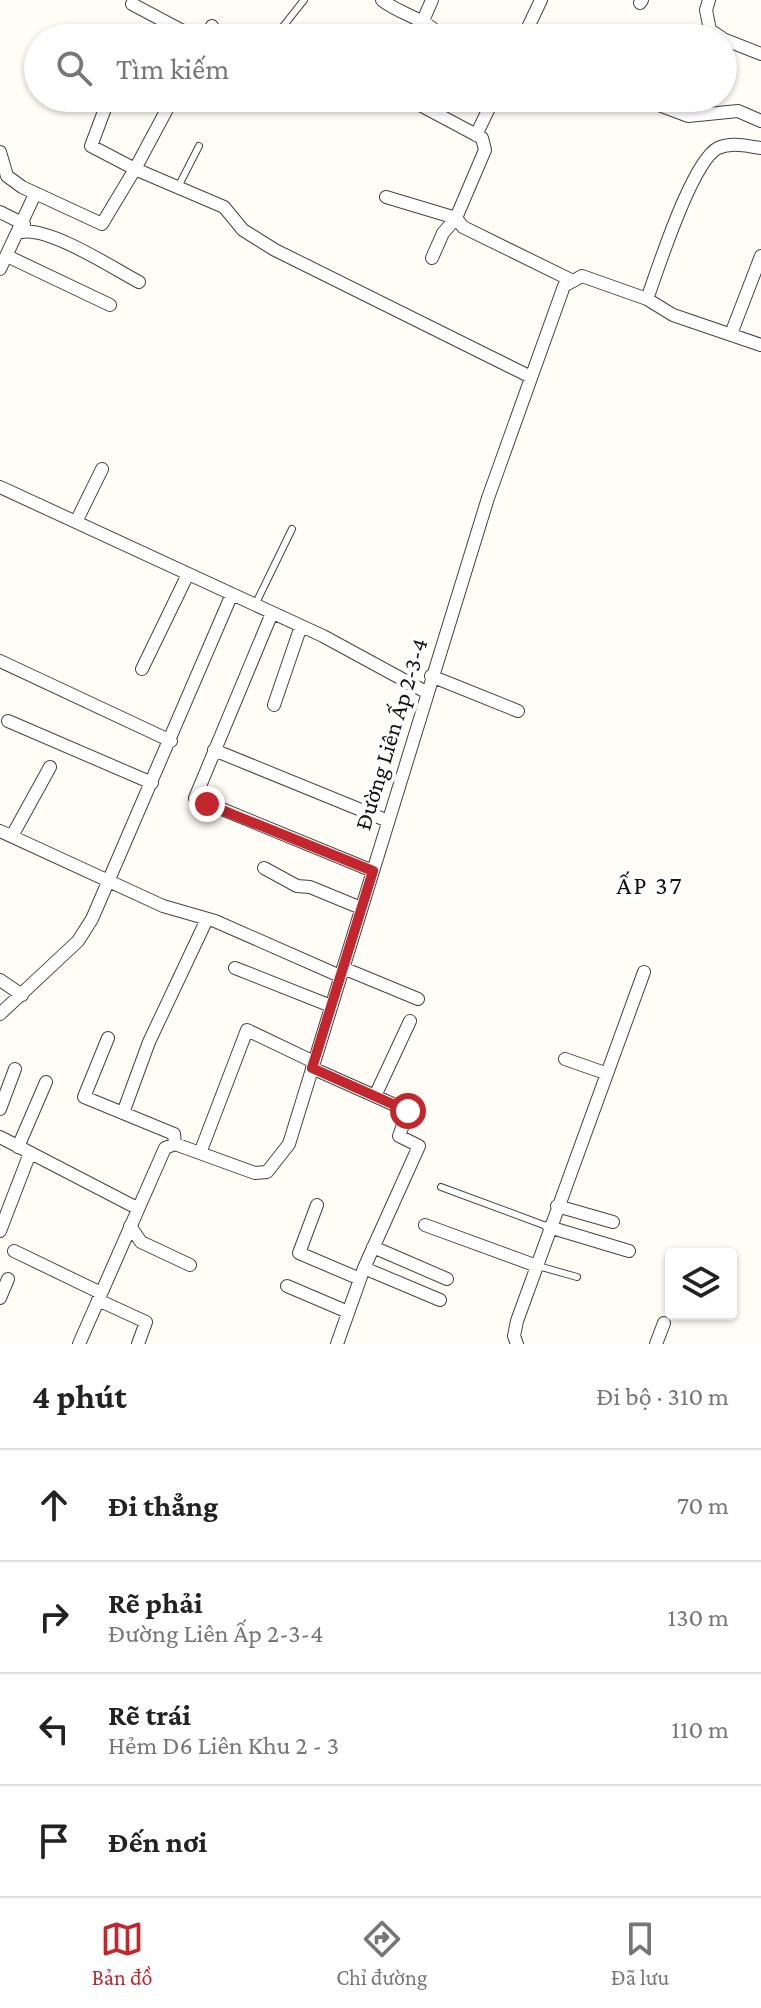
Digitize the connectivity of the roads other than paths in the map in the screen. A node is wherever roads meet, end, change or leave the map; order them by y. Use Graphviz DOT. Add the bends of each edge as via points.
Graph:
graph roads {
  1 [pos="304,0"];
  2 [pos="382,0"];
  3 [pos="432,0"];
  4 [pos="541,0"];
  5 [pos="709,0"];
  6 [pos="132,4"];
  7 [pos="422,23"];
  8 [pos="170,24"];
  9 [pos="285,24"];
  10 [pos="530,24"];
  11 [pos="709,24"];
  12 [pos="737,44"];
  13 [pos="761,54"];
  14 [pos="737,111"];
  15 [pos="104,112"];
  16 [pos="166,112"];
  17 [pos="433,112"];
  18 [pos="487,112"];
  19 [pos="678,112"];
  20 [pos="728,112"];
  21 [pos="761,121"];
  22 [pos="476,135"];
  23 [pos="199,146"];
  24 [pos="761,148"];
  25 [pos="0,152"];
  26 [pos="135,169"];
  27 [pos="178,187"];
  28 [pos="35,194"];
  29 [pos="386,197"];
  30 [pos="0,212"];
  31 [pos="456,218"];
  32 [pos="22,228"];
  33 [pos="7,256"];
  34 [pos="761,256"];
  35 [pos="432,258"];
  36 [pos="0,269"];
  37 [pos="573,281"];
  38 [pos="139,282"];
  39 [pos="647,299"];
  40 [pos="110,305"];
  41 [pos="731,334"];
  42 [pos="761,345"];
  43 [pos="531,377"];
  44 [pos="102,469"];
  45 [pos="0,487"];
  46 [pos="76,522"];
  47 [pos="292,529"];
  48 [pos="188,574"];
  49 [pos="232,594"];
  50 [pos="255,605"];
  51 [pos="272,613"];
  52 [pos="301,626"];
  53 [pos="0,661"];
  54 [pos="142,669"];
  55 [pos="431,676"];
  56 [pos="426,692"];
  57 [pos="274,705"];
  58 [pos="518,711"];
  59 [pos="8,721"];
  60 [pos="171,741"];
  61 [pos="214,750"];
  62 [pos="50,767"];
  63 [pos="152,783"];
  64 [pos="388,821"];
  65 [pos="6,834"];
  66 [pos="264,868"];
  67 [pos="373,871"];
  68 [pos="109,883"];
  69 [pos="361,908"];
  70 [pos="207,919"];
  71 [pos="235,968"];
  72 [pos="342,972"];
  73 [pos="644,972"];
  74 [pos="0,980"];
  75 [pos="22,995"];
  76 [pos="418,999"];
  77 [pos="331,1006"];
  78 [pos="0,1014"];
  79 [pos="410,1021"];
  80 [pos="108,1038"];
  81 [pos="565,1059"];
  82 [pos="313,1065"];
  83 [pos="15,1069"];
  84 [pos="605,1073"];
  85 [pos="46,1082"];
  86 [pos="375,1096"];
  87 [pos="0,1109"];
  88 [pos="123,1113"];
  89 [pos="0,1137"];
  90 [pos="175,1144"];
  91 [pos="18,1147"];
  92 [pos="30,1153"];
  93 [pos="200,1153"];
  94 [pos="441,1187"];
  95 [pos="317,1205"];
  96 [pos="557,1206"];
  97 [pos="137,1208"];
  98 [pos="613,1222"];
  99 [pos="425,1225"];
  100 [pos="130,1226"];
  101 [pos="549,1227"];
  102 [pos="0,1231"];
  103 [pos="373,1247"];
  104 [pos="14,1251"];
  105 [pos="629,1251"];
  106 [pos="190,1265"];
  107 [pos="537,1266"];
  108 [pos="362,1273"];
  109 [pos="577,1277"];
  110 [pos="8,1279"];
  111 [pos="447,1279"];
  112 [pos="287,1286"];
  113 [pos="100,1296"];
  114 [pos="0,1298"];
  115 [pos="440,1300"];
  116 [pos="348,1312"];
  117 [pos="664,1323"];
  118 [pos="341,1343"];
  119 [pos="79,1344"];
  120 [pos="138,1344"];
  121 [pos="517,1344"];
  122 [pos="656,1344"];
  1 -- 9 [label="lane"];
  2 -- 7 [label="street"];
  3 -- 7 [label="street"];
  4 -- 10 [label="street"];
  5 -- 11 [label="street"];
  6 -- 8 [label="street"];
  12 -- 13 [label="street"];
  14 -- 21 [label="street"];
  15 -- 26 [label="street" via="91,146"];
  16 -- 26 [label="street"];
  17 -- 22 [label="street"];
  18 -- 22 [label="street"];
  19 -- 20 [label="street"];
  22 -- 31 [label="street" via="485,150"];
  23 -- 27 [label="lane"];
  24 -- 39 [label="street" via="730,144 714,150 694,176"];
  25 -- 28 [label="street" via="7,176"];
  26 -- 27 [label="street"];
  26 -- 28 [label="street" via="102,224"];
  27 -- 43 [label="street" via="224,207 243,230 275,250"];
  28 -- 32 [label="street"];
  29 -- 31 [label="street"];
  30 -- 32 [label="street"];
  31 -- 35 [label="street"];
  31 -- 37 [label="street" via="463,227"];
  32 -- 33 [label="street"];
  32 -- 38 [label="street" via="54,238"];
  33 -- 36 [label="street"];
  33 -- 40 [label="street"];
  34 -- 41 [label="street"];
  37 -- 39 [label="street" via="582,276"];
  37 -- 43 [label="street, Đường Liên Ấp 2-3-4" via="564,286"];
  39 -- 41 [label="street" via="686,320"];
  41 -- 42 [label="street"];
  43 -- 55 [label="street, Đường Liên Ấp 2-3-4"];
  44 -- 46 [label="street"];
  45 -- 46 [label="street"];
  46 -- 48 [label="street"];
  47 -- 50 [label="lane"];
  48 -- 49 [label="street"];
  48 -- 54 [label="street"];
  49 -- 50 [label="street"];
  49 -- 60 [label="street"];
  50 -- 51 [label="street"];
  51 -- 52 [label="street"];
  51 -- 61 [label="street"];
  52 -- 56 [label="street"];
  52 -- 57 [label="street"];
  53 -- 60 [label="street"];
  55 -- 56 [label="street, Đường Liên Ấp 2-3-4"];
  55 -- 58 [label="street"];
  56 -- 64 [label="street, Đường Liên Ấp 2-3-4"];
  59 -- 63 [label="street"];
  60 -- 63 [label="street"];
  61 -- 64 [label="street"];
  61 -- 67 [label="street" via="195,798"];
  62 -- 65 [label="street"];
  63 -- 68 [label="street"];
  64 -- 67 [label="street, Đường Liên Ấp 2-3-4"];
  65 -- 68 [label="street"];
  66 -- 69 [label="street" via="292,884"];
  67 -- 69 [label="street, Đường Liên Ấp 2-3-4"];
  68 -- 70 [label="street"];
  68 -- 75 [label="street" via="78,941"];
  69 -- 72 [label="street, Đường Liên Ấp 2-3-4"];
  70 -- 72 [label="street"];
  70 -- 88 [label="street" via="153,1033"];
  71 -- 77 [label="street"];
  72 -- 76 [label="street"];
  72 -- 77 [label="street, Đường Liên Ấp 2-3-4"];
  73 -- 84 [label="street"];
  74 -- 75 [label="street"];
  75 -- 78 [label="street"];
  77 -- 82 [label="street, Đường Liên Ấp 2-3-4"];
  79 -- 86 [label="street"];
  80 -- 88 [label="street" via="81,1096"];
  81 -- 84 [label="street"];
  82 -- 86 [label="street"];
  82 -- 93 [label="street, Đường Liên Ấp 2-3-4" via="289,1144 267,1172 255,1173"];
  82 -- 93 [label="street" via="247,1030"];
  83 -- 87 [label="street"];
  84 -- 96 [label="street"];
  85 -- 91 [label="street"];
  86 -- 103 [label="street" via="412,1112 399,1136 419,1146"];
  88 -- 90 [label="street, Đường Liên Ấp 2-3-4" via="174,1134"];
  89 -- 91 [label="street"];
  90 -- 93 [label="street, Đường Liên Ấp 2-3-4"];
  90 -- 97 [label="street" via="165,1148"];
  91 -- 92 [label="street"];
  92 -- 97 [label="street"];
  92 -- 102 [label="street"];
  94 -- 101 [label="lane"];
  95 -- 108 [label="street" via="299,1253"];
  96 -- 98 [label="street"];
  96 -- 101 [label="street"];
  97 -- 100 [label="street"];
  99 -- 107 [label="street"];
  100 -- 106 [label="street" via="141,1242"];
  100 -- 113 [label="street"];
  101 -- 105 [label="street"];
  101 -- 107 [label="street"];
  103 -- 108 [label="street"];
  103 -- 111 [label="street"];
  104 -- 113 [label="street"];
  107 -- 109 [label="lane"];
  107 -- 121 [label="street" via="517,1321"];
  108 -- 115 [label="street"];
  108 -- 116 [label="street"];
  110 -- 114 [label="street"];
  112 -- 116 [label="street"];
  113 -- 119 [label="street"];
  113 -- 120 [label="street" via="146,1322"];
  116 -- 118 [label="street"];
  117 -- 122 [label="street"];
}
